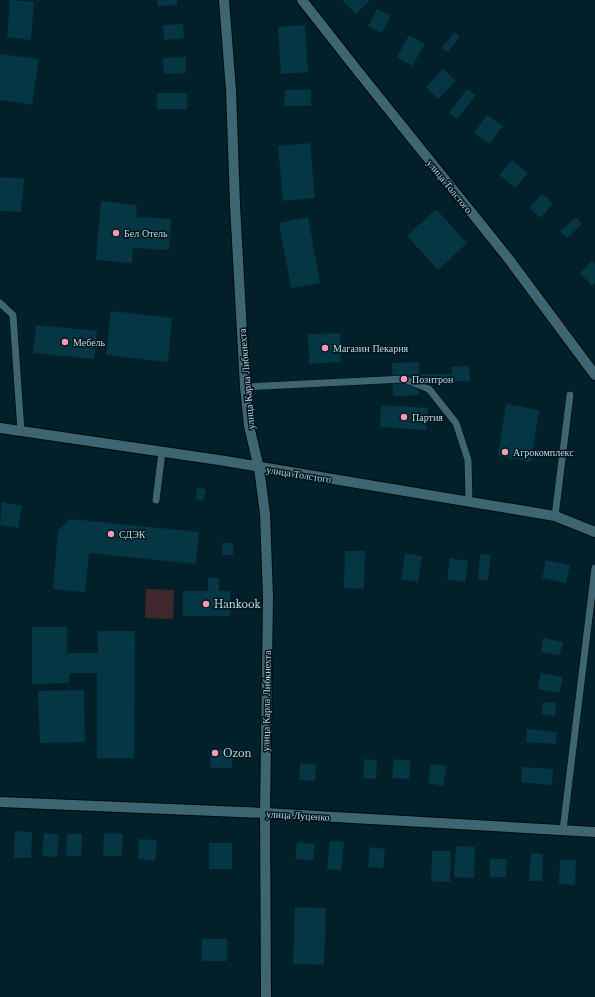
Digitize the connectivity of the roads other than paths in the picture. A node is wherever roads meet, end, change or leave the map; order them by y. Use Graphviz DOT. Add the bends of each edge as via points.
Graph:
graph roads {
  1 [pos="224,0"];
  2 [pos="302,0"];
  3 [pos="0,303"];
  4 [pos="595,375"];
  5 [pos="245,387"];
  6 [pos="570,395"];
  7 [pos="0,428"];
  8 [pos="21,431"];
  9 [pos="162,452"];
  10 [pos="259,468"];
  11 [pos="156,500"];
  12 [pos="469,502"];
  13 [pos="555,516"];
  14 [pos="595,532"];
  15 [pos="595,568"];
  16 [pos="0,802"];
  17 [pos="265,813"];
  18 [pos="563,830"];
  19 [pos="595,832"];
  20 [pos="266,997"];
  1 -- 5 [label="street, улица Карла Либкнехта" via="231,90"];
  2 -- 4 [label="street, улица Толстого" via="508,258"];
  3 -- 8 [label="lane" via="13,315"];
  5 -- 10 [label="street, улица Карла Либкнехта" via="249,426"];
  5 -- 12 [label="lane" via="404,379 429,389 456,423 468,460"];
  6 -- 13 [label="lane"];
  7 -- 8 [label="street, улица Толстого"];
  8 -- 9 [label="street, улица Толстого"];
  9 -- 10 [label="street, улица Толстого"];
  9 -- 11 [label="lane"];
  10 -- 12 [label="street, улица Толстого"];
  10 -- 17 [label="street, улица Карла Либкнехта" via="265,514 268,597"];
  12 -- 13 [label="street, улица Толстого"];
  13 -- 14 [label="street, улица Толстого"];
  15 -- 18 [label="lane"];
  16 -- 17 [label="street, улица Луценко"];
  17 -- 18 [label="street, улица Луценко"];
  17 -- 20 [label="street, улица Карла Либкнехта"];
  18 -- 19 [label="street, улица Луценко"];
}
